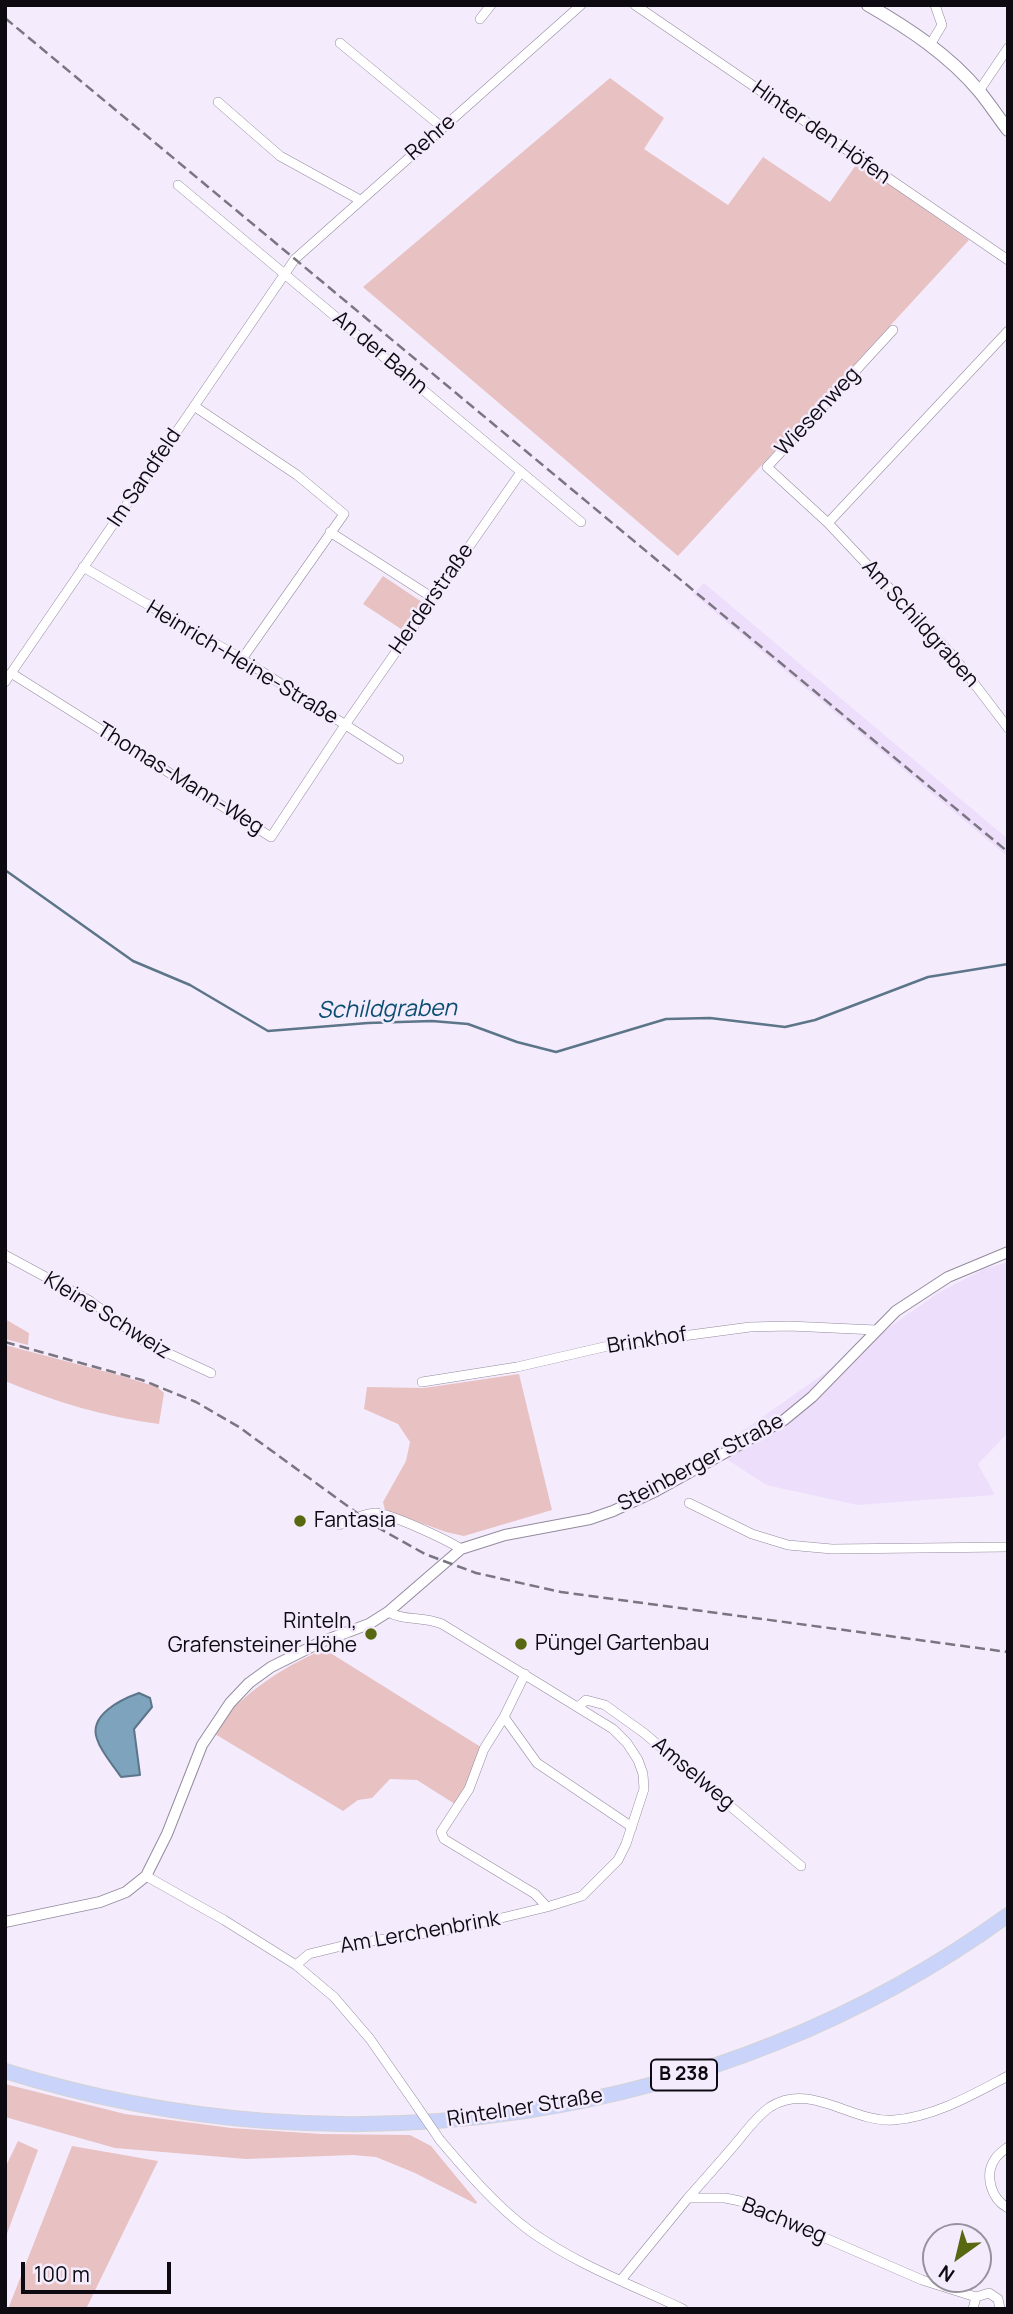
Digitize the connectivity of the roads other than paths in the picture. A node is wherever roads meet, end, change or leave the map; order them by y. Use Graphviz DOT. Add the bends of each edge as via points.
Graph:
graph roads {
  1 [pos="491,5"];
  2 [pos="581,5"];
  3 [pos="635,5"];
  4 [pos="868,5"];
  5 [pos="935,5"];
  6 [pos="480,19"];
  7 [pos="340,43"];
  8 [pos="930,45"];
  9 [pos="1008,48"];
  10 [pos="979,91"];
  11 [pos="218,102"];
  12 [pos="443,128"];
  13 [pos="1008,130"];
  14 [pos="178,185"];
  15 [pos="360,200"];
  16 [pos="1008,260"];
  17 [pos="284,272"];
  18 [pos="894,330"];
  19 [pos="1008,331"];
  20 [pos="194,406"];
  21 [pos="521,472"];
  22 [pos="793,492"];
  23 [pos="581,522"];
  24 [pos="828,523"];
  25 [pos="330,532"];
  26 [pos="83,567"];
  27 [pos="433,598"];
  28 [pos="242,659"];
  29 [pos="8,677"];
  30 [pos="345,725"];
  31 [pos="1008,728"];
  32 [pos="399,759"];
  33 [pos="1008,1252"];
  34 [pos="5,1255"];
  35 [pos="876,1330"];
  36 [pos="211,1373"];
  37 [pos="422,1382"];
  38 [pos="689,1503"];
  39 [pos="339,1525"];
  40 [pos="1008,1547"];
  41 [pos="461,1549"];
  42 [pos="388,1612"];
  43 [pos="525,1674"];
  44 [pos="578,1707"];
  45 [pos="504,1717"];
  46 [pos="632,1827"];
  47 [pos="801,1866"];
  48 [pos="146,1876"];
  49 [pos="547,1908"];
  50 [pos="1008,1914"];
  51 [pos="5,1922"];
  52 [pos="296,1965"];
  53 [pos="5,2071"];
  54 [pos="1008,2076"];
  55 [pos="1008,2147"];
  56 [pos="688,2199"];
  57 [pos="1008,2208"];
  58 [pos="621,2280"];
  59 [pos="1008,2295"];
  60 [pos="976,2297"];
  61 [pos="999,2304"];
  62 [pos="683,2309"];
  63 [pos="973,2309"];
  1 -- 6 [label="street"];
  2 -- 12 [label="street, Rehre"];
  3 -- 16 [label="street, Hinter den Höfen"];
  4 -- 8 [label="main road"];
  5 -- 8 [label="street" via="942,24"];
  7 -- 12 [label="street"];
  8 -- 10 [label="main road"];
  9 -- 10 [label="street"];
  10 -- 13 [label="main road"];
  11 -- 15 [label="street" via="280,156"];
  12 -- 15 [label="street, Rehre"];
  14 -- 17 [label="street, An der Bahn"];
  15 -- 17 [label="street, Rehre"];
  17 -- 20 [label="street, Im Sandfeld"];
  17 -- 21 [label="street, An der Bahn"];
  18 -- 22 [label="street, Wiesenweg" via="767,467"];
  19 -- 24 [label="street"];
  20 -- 25 [label="street" via="298,475 344,514"];
  20 -- 26 [label="street, Im Sandfeld"];
  21 -- 23 [label="street, An der Bahn"];
  21 -- 27 [label="street, Herderstraße"];
  22 -- 24 [label="street, Am Schildgraben"];
  24 -- 31 [label="street, Am Schildgraben" via="954,657"];
  25 -- 27 [label="street"];
  25 -- 28 [label="street"];
  26 -- 28 [label="street, Heinrich-Heine-Straße"];
  26 -- 29 [label="street, Im Sandfeld"];
  27 -- 30 [label="street, Herderstraße"];
  28 -- 30 [label="street, Heinrich-Heine-Straße"];
  29 -- 30 [label="street, Thomas-Mann-Weg" via="271,837"];
  30 -- 32 [label="street, Heinrich-Heine-Straße"];
  33 -- 35 [label="street, Steinberger Straße" via="927,1290"];
  34 -- 36 [label="street, Kleine Schweiz" via="90,1301 148,1344"];
  35 -- 37 [label="street, Brinkhof" via="789,1326 711,1331"];
  35 -- 41 [label="street, Steinberger Straße" via="784,1420 646,1496 590,1519 505,1535"];
  38 -- 40 [label="street" via="752,1534 788,1545 832,1549"];
  39 -- 41 [label="street" via="378,1513"];
  41 -- 42 [label="street, Steinberger Straße"];
  42 -- 43 [label="street, Am Lerchenbrink" via="442,1624"];
  42 -- 48 [label="street, Steinberger Straße" via="271,1667 230,1703 202,1745"];
  43 -- 44 [label="street, Am Lerchenbrink"];
  43 -- 45 [label="street, Am Lerchenbrink"];
  44 -- 46 [label="street, Am Lerchenbrink" via="613,1729 638,1760 644,1789"];
  44 -- 47 [label="street, Amselweg" via="586,1700 605,1705"];
  45 -- 46 [label="street" via="537,1763"];
  45 -- 49 [label="street, Am Lerchenbrink" via="484,1749 469,1789 441,1832 444,1839 535,1894"];
  46 -- 49 [label="street, Am Lerchenbrink" via="618,1860 602,1878 582,1896"];
  48 -- 51 [label="street, Steinberger Straße" via="126,1892 100,1902"];
  48 -- 52 [label="street"];
  49 -- 52 [label="street, Am Lerchenbrink" via="456,1929 350,1944 309,1954"];
  50 -- 53 [label="main road, Rintelner Straße / B 238" via="898,1984 756,2050 659,2082 535,2110 388,2125 279,2122 183,2112"];
  52 -- 58 [label="street, bridge" via="334,1997 370,2039 440,2140 476,2182 528,2230"];
  54 -- 56 [label="street" via="943,2108 893,2120 863,2118 821,2101 786,2100 757,2118"];
  55 -- 57 [label="street" via="996,2158 989,2183"];
  56 -- 58 [label="street"];
  56 -- 60 [label="street, Bachweg" via="740,2201 922,2280"];
  58 -- 62 [label="street"];
  59 -- 61 [label="street"];
  60 -- 61 [label="street, Bachweg" via="989,2293"];
  60 -- 63 [label="street"];
}
